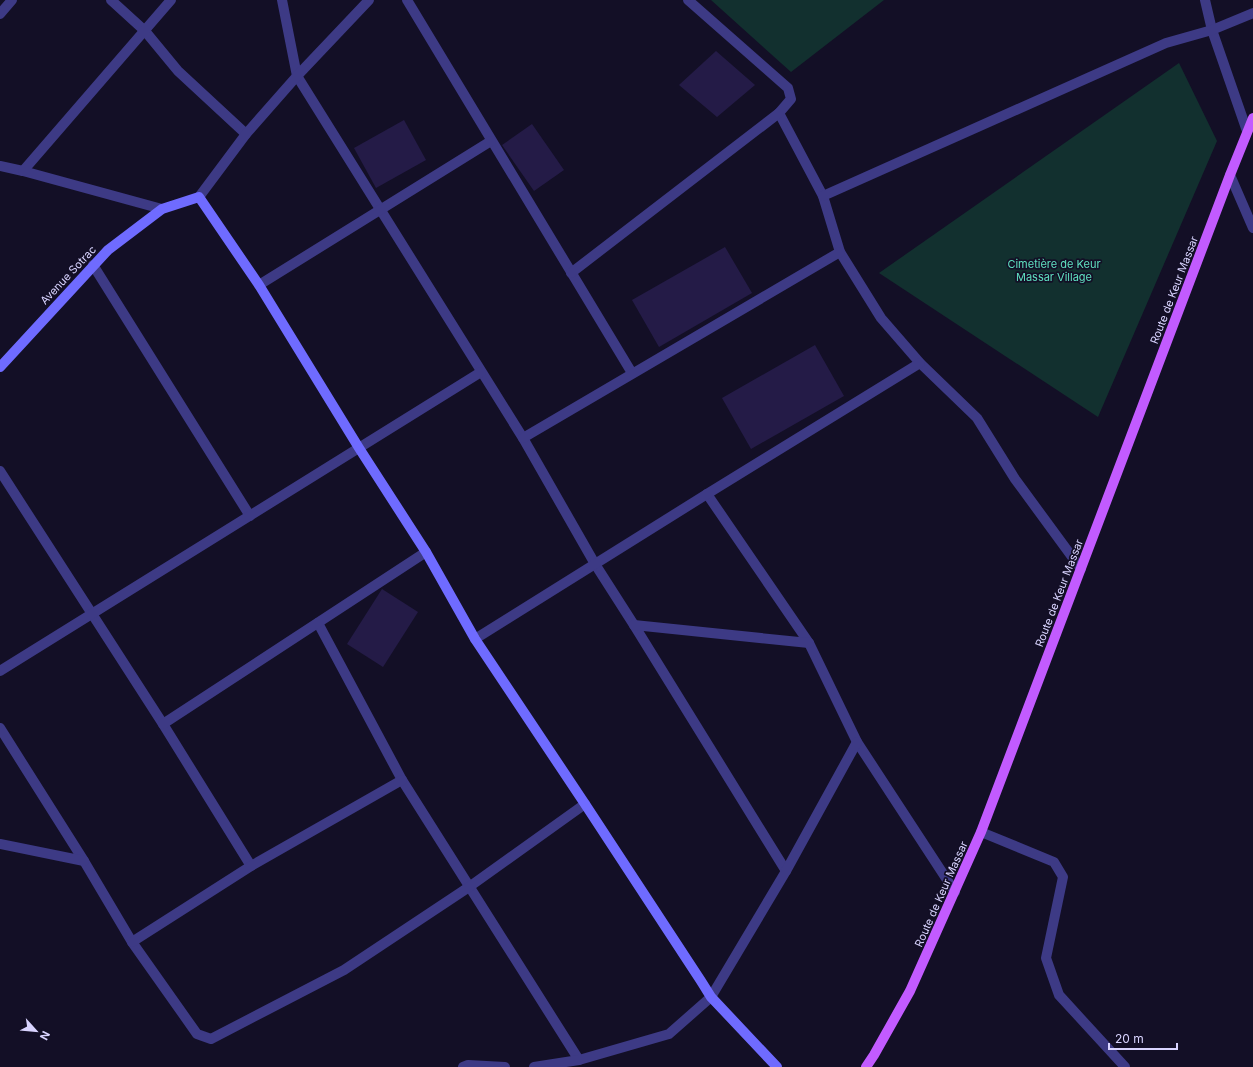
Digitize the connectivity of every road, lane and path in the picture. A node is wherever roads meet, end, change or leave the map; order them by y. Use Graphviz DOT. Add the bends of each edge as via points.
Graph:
graph roads {
  1 [pos="12,0"];
  2 [pos="110,0"];
  3 [pos="171,0"];
  4 [pos="282,0"];
  5 [pos="369,0"];
  6 [pos="407,0"];
  7 [pos="688,0"];
  8 [pos="1205,0"];
  9 [pos="1253,13"];
  10 [pos="0,14"];
  11 [pos="1212,30"];
  12 [pos="145,31"];
  13 [pos="297,76"];
  14 [pos="779,113"];
  15 [pos="1253,118"];
  16 [pos="1247,131"];
  17 [pos="246,134"];
  18 [pos="492,141"];
  19 [pos="0,166"];
  20 [pos="23,171"];
  21 [pos="1230,175"];
  22 [pos="823,196"];
  23 [pos="199,197"];
  24 [pos="162,209"];
  25 [pos="380,210"];
  26 [pos="1253,228"];
  27 [pos="840,252"];
  28 [pos="93,265"];
  29 [pos="571,273"];
  30 [pos="258,285"];
  31 [pos="920,363"];
  32 [pos="0,367"];
  33 [pos="482,372"];
  34 [pos="632,373"];
  35 [pos="523,438"];
  36 [pos="359,448"];
  37 [pos="0,471"];
  38 [pos="707,494"];
  39 [pos="250,516"];
  40 [pos="426,552"];
  41 [pos="595,564"];
  42 [pos="1081,569"];
  43 [pos="92,614"];
  44 [pos="318,623"];
  45 [pos="634,625"];
  46 [pos="475,639"];
  47 [pos="809,643"];
  48 [pos="0,671"];
  49 [pos="163,724"];
  50 [pos="0,728"];
  51 [pos="857,742"];
  52 [pos="402,780"];
  53 [pos="585,804"];
  54 [pos="982,832"];
  55 [pos="0,844"];
  56 [pos="84,862"];
  57 [pos="251,866"];
  58 [pos="786,871"];
  59 [pos="470,887"];
  60 [pos="955,892"];
  61 [pos="132,942"];
  62 [pos="711,997"];
  63 [pos="579,1060"];
  64 [pos="463,1067"];
  65 [pos="506,1067"];
  66 [pos="534,1067"];
  67 [pos="777,1067"];
  68 [pos="866,1067"];
  69 [pos="1125,1067"];
  1 -- 10 [label="street"];
  2 -- 12 [label="street"];
  3 -- 12 [label="street"];
  4 -- 13 [label="street"];
  5 -- 13 [label="street"];
  6 -- 18 [label="street"];
  7 -- 14 [label="street" via="788,88 791,99"];
  8 -- 11 [label="street"];
  9 -- 11 [label="street"];
  11 -- 16 [label="street"];
  11 -- 22 [label="street" via="1166,42"];
  12 -- 17 [label="street" via="178,71"];
  12 -- 20 [label="street"];
  13 -- 17 [label="street"];
  13 -- 25 [label="street"];
  14 -- 22 [label="street"];
  14 -- 29 [label="street"];
  15 -- 16 [label="main road, Route de Keur Massar"];
  16 -- 21 [label="main road, Route de Keur Massar"];
  17 -- 23 [label="street"];
  18 -- 25 [label="street"];
  18 -- 29 [label="street"];
  19 -- 20 [label="street"];
  20 -- 24 [label="street"];
  21 -- 26 [label="street"];
  21 -- 42 [label="main road, Route de Keur Massar"];
  22 -- 27 [label="street"];
  23 -- 24 [label="street, Avenue Sotrac"];
  23 -- 30 [label="street"];
  24 -- 28 [label="street, Avenue Sotrac" via="108,250"];
  25 -- 30 [label="street"];
  25 -- 33 [label="street"];
  27 -- 31 [label="street" via="881,318"];
  27 -- 34 [label="street"];
  28 -- 32 [label="street, Avenue Sotrac"];
  28 -- 39 [label="street"];
  29 -- 34 [label="street"];
  30 -- 36 [label="street"];
  31 -- 38 [label="street"];
  31 -- 42 [label="street" via="976,418 1015,479"];
  33 -- 35 [label="street"];
  33 -- 36 [label="street"];
  34 -- 35 [label="street"];
  35 -- 41 [label="street"];
  36 -- 39 [label="street"];
  36 -- 40 [label="street"];
  37 -- 43 [label="street"];
  38 -- 41 [label="street"];
  38 -- 47 [label="street"];
  39 -- 43 [label="street"];
  40 -- 44 [label="street"];
  40 -- 46 [label="street"];
  41 -- 45 [label="street"];
  41 -- 46 [label="street"];
  42 -- 54 [label="main road, Route de Keur Massar"];
  43 -- 48 [label="street"];
  43 -- 49 [label="street"];
  44 -- 49 [label="street"];
  44 -- 52 [label="street"];
  45 -- 47 [label="street"];
  45 -- 58 [label="street"];
  46 -- 53 [label="street"];
  47 -- 51 [label="street"];
  49 -- 57 [label="street"];
  50 -- 56 [label="street"];
  51 -- 58 [label="street"];
  51 -- 60 [label="street"];
  52 -- 57 [label="street"];
  52 -- 59 [label="street"];
  53 -- 59 [label="street"];
  53 -- 62 [label="street"];
  54 -- 60 [label="main road, Route de Keur Massar"];
  54 -- 69 [label="street" via="1054,862 1063,877 1046,958 1059,995"];
  55 -- 56 [label="street"];
  56 -- 61 [label="street"];
  57 -- 61 [label="street"];
  58 -- 62 [label="street"];
  59 -- 61 [label="street" via="344,970 211,1039 197,1034"];
  59 -- 63 [label="street"];
  60 -- 68 [label="main road, Route de Keur Massar" via="910,991"];
  62 -- 63 [label="street" via="669,1034"];
  62 -- 67 [label="street"];
  63 -- 66 [label="street"];
  64 -- 65 [label="street"];
}
